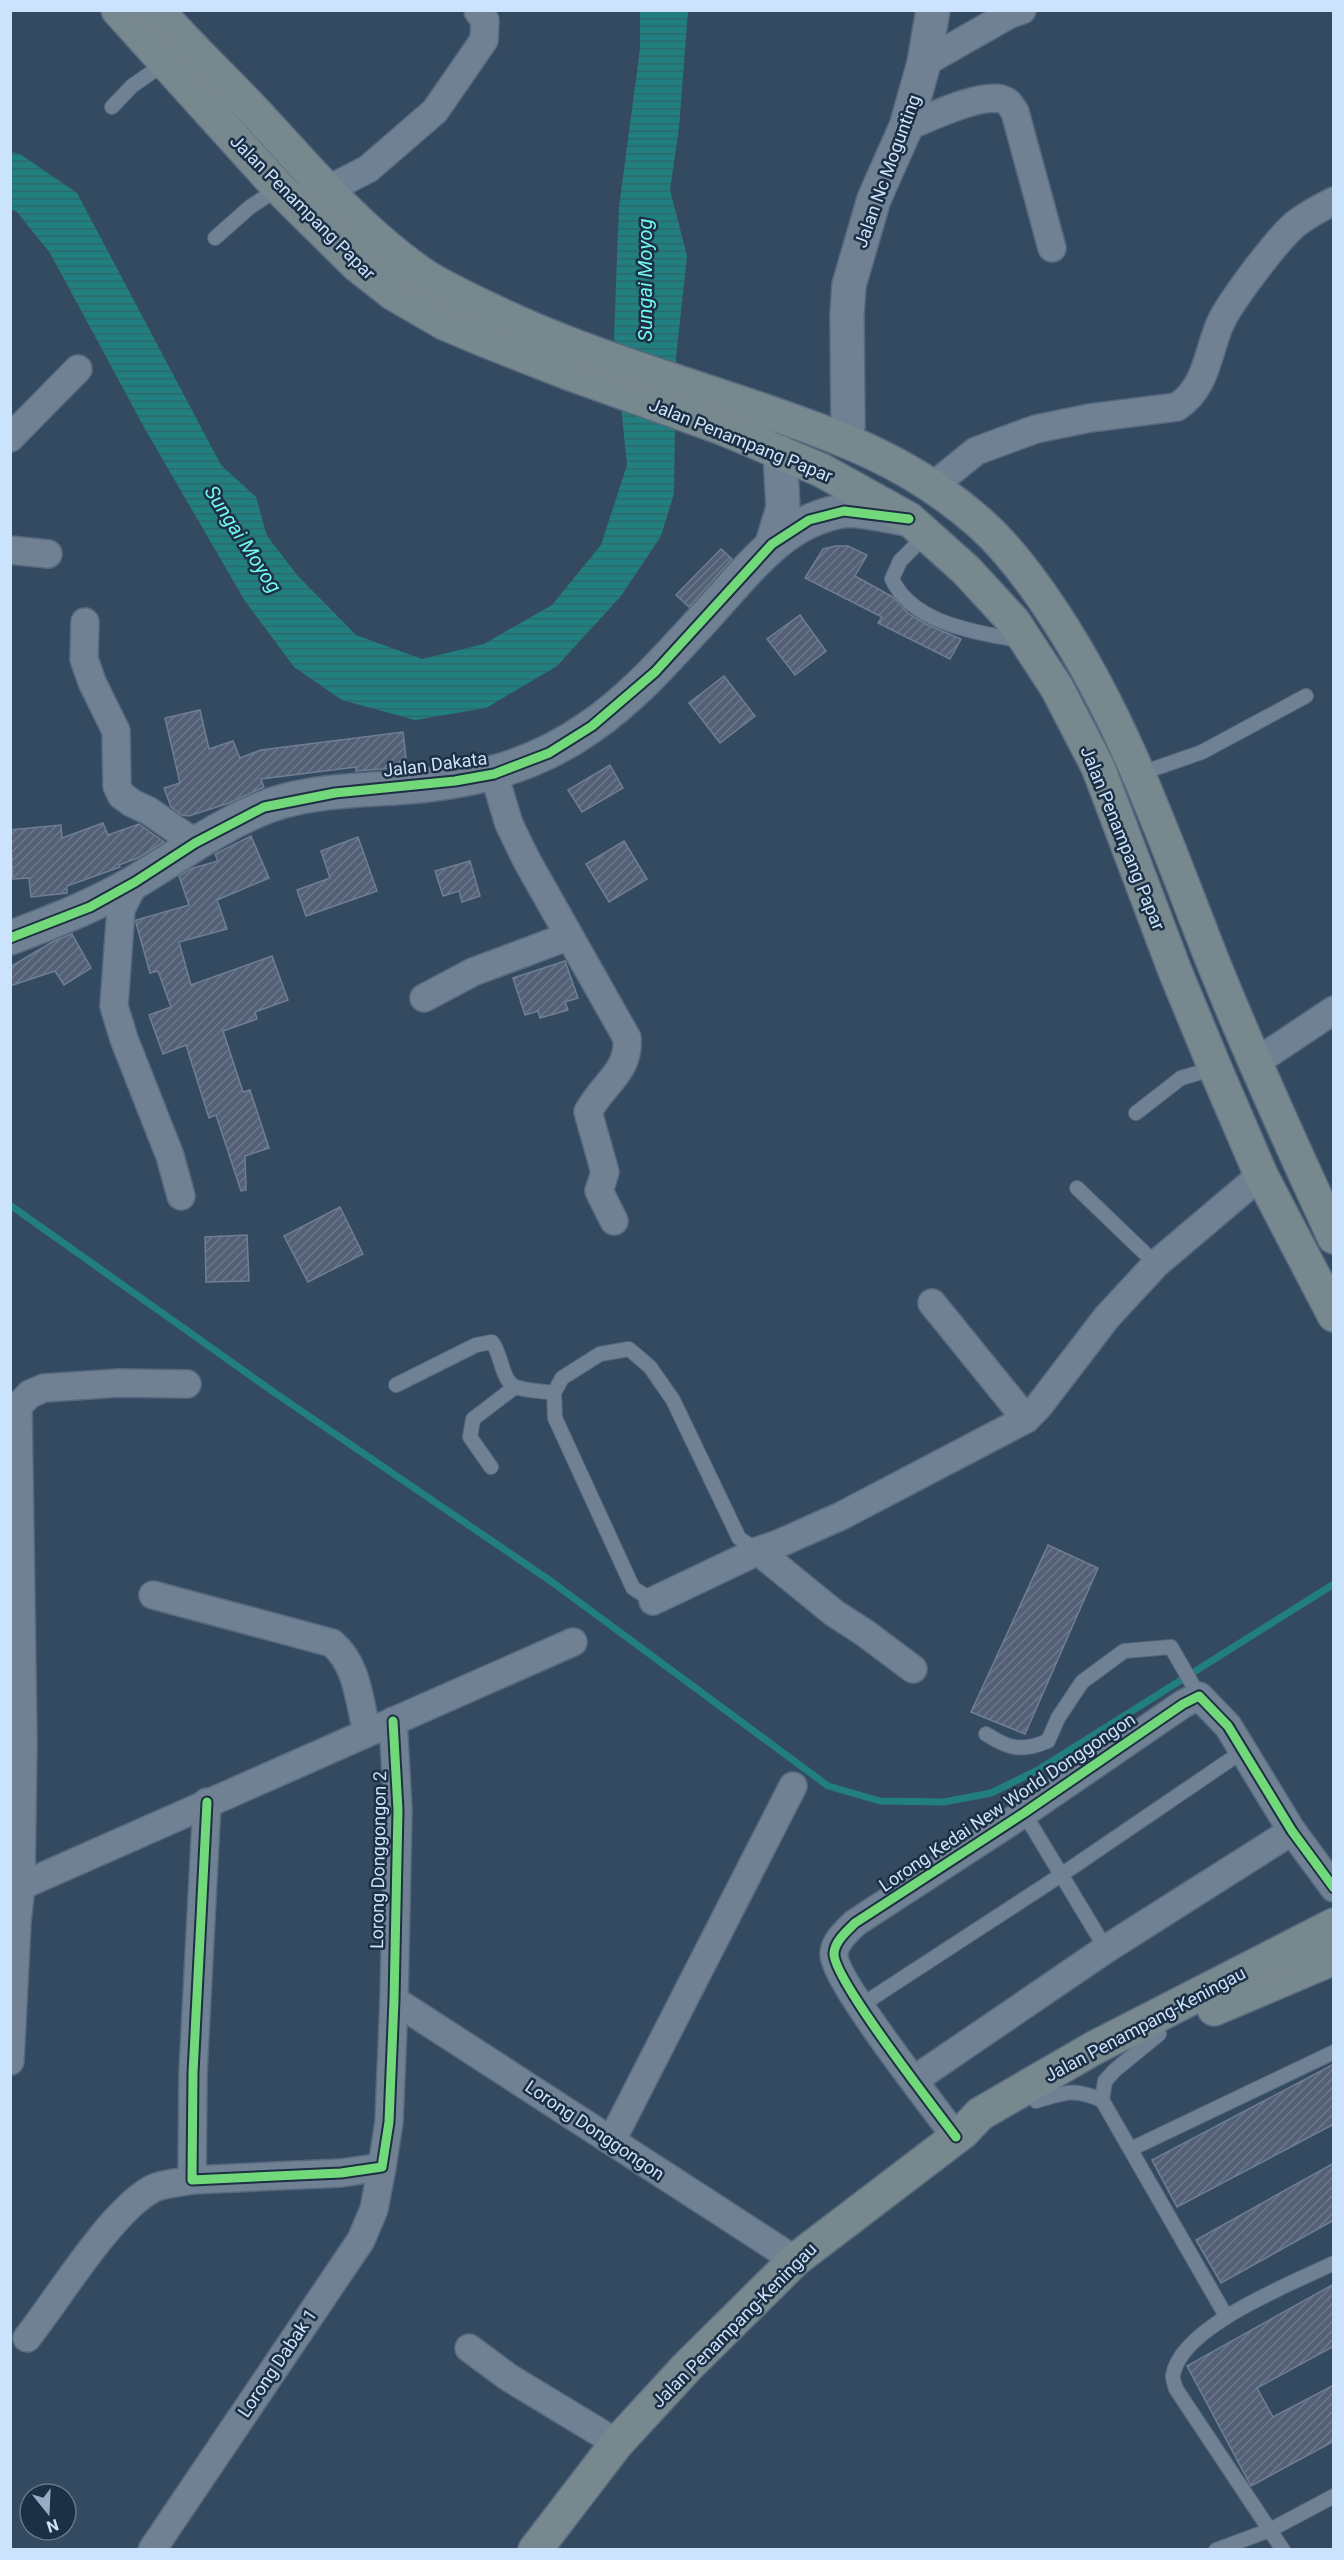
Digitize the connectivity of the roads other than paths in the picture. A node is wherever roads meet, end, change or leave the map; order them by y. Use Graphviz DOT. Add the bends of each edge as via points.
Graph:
graph roads {
  1 [pos="118,10"];
  2 [pos="933,10"];
  3 [pos="1022,10"];
  4 [pos="478,11"];
  5 [pos="167,14"];
  6 [pos="165,63"];
  7 [pos="924,63"];
  8 [pos="112,107"];
  9 [pos="906,127"];
  10 [pos="279,188"];
  11 [pos="325,191"];
  12 [pos="1334,201"];
  13 [pos="215,238"];
  14 [pos="1052,248"];
  15 [pos="579,362"];
  16 [pos="78,369"];
  17 [pos="10,438"];
  18 [pos="846,439"];
  19 [pos="780,452"];
  20 [pos="933,486"];
  21 [pos="918,527"];
  22 [pos="772,544"];
  23 [pos="10,550"];
  24 [pos="48,554"];
  25 [pos="85,622"];
  26 [pos="1026,642"];
  27 [pos="1306,696"];
  28 [pos="494,774"];
  29 [pos="1139,774"];
  30 [pos="195,843"];
  31 [pos="135,882"];
  32 [pos="569,936"];
  33 [pos="10,938"];
  34 [pos="424,998"];
  35 [pos="1334,1010"];
  36 [pos="1253,1064"];
  37 [pos="1215,1068"];
  38 [pos="1136,1113"];
  39 [pos="1261,1175"];
  40 [pos="1077,1188"];
  41 [pos="181,1196"];
  42 [pos="614,1221"];
  43 [pos="1334,1237"];
  44 [pos="1156,1264"];
  45 [pos="932,1303"];
  46 [pos="1334,1315"];
  47 [pos="186,1384"];
  48 [pos="396,1385"];
  49 [pos="515,1387"];
  50 [pos="554,1393"];
  51 [pos="1026,1419"];
  52 [pos="491,1467"];
  53 [pos="758,1551"];
  54 [pos="153,1595"];
  55 [pos="653,1601"];
  56 [pos="573,1642"];
  57 [pos="913,1669"];
  58 [pos="1199,1696"];
  59 [pos="393,1721"];
  60 [pos="367,1732"];
  61 [pos="986,1734"];
  62 [pos="1243,1751"];
  63 [pos="793,1786"];
  64 [pos="207,1802"];
  65 [pos="1024,1813"];
  66 [pos="1292,1831"];
  67 [pos="1060,1875"];
  68 [pos="21,1886"];
  69 [pos="1334,1888"];
  70 [pos="1334,1924"];
  71 [pos="1106,1949"];
  72 [pos="1334,1958"];
  73 [pos="394,2000"];
  74 [pos="860,2006"];
  75 [pos="1159,2034"];
  76 [pos="1334,2052"];
  77 [pos="10,2061"];
  78 [pos="914,2080"];
  79 [pos="1102,2100"];
  80 [pos="1036,2101"];
  81 [pos="960,2134"];
  82 [pos="612,2140"];
  83 [pos="1131,2149"];
  84 [pos="382,2167"];
  85 [pos="192,2180"];
  86 [pos="795,2260"];
  87 [pos="1334,2263"];
  88 [pos="1226,2316"];
  89 [pos="27,2338"];
  90 [pos="469,2348"];
  91 [pos="617,2444"];
  92 [pos="1334,2496"];
  93 [pos="1270,2530"];
  94 [pos="152,2550"];
  95 [pos="535,2550"];
  96 [pos="1216,2550"];
  97 [pos="1283,2550"];
  1 -- 6 [label="main road, Jalan Penampang Papar"];
  2 -- 7 [label="street, Jalan Nc Mogunting"];
  3 -- 7 [label="street"];
  4 -- 11 [label="street" via="484,20 484,40 435,111 368,169"];
  5 -- 11 [label="main road, Jalan Penampang Papar"];
  6 -- 8 [label="lane" via="132,86"];
  6 -- 10 [label="main road, Jalan Penampang Papar"];
  7 -- 9 [label="street, Jalan Nc Mogunting"];
  9 -- 14 [label="street" via="974,102 1008,102 1015,112"];
  9 -- 18 [label="street, Jalan Nc Mogunting" via="874,199 849,285"];
  10 -- 13 [label="lane"];
  10 -- 15 [label="main road, Jalan Penampang Papar" via="357,265 416,308 483,340"];
  11 -- 15 [label="main road, Jalan Penampang Papar" via="427,277 500,314"];
  12 -- 20 [label="street" via="1297,223 1230,304 1219,324 1206,370 1187,400 1177,407 1036,429 976,451"];
  15 -- 18 [label="main road, Jalan Penampang Papar" via="761,410"];
  15 -- 19 [label="main road, Jalan Penampang Papar"];
  16 -- 17 [label="street"];
  18 -- 20 [label="main road, Jalan Penampang Papar"];
  19 -- 21 [label="main road, Jalan Penampang Papar" via="821,470"];
  19 -- 22 [label="street, Jalan Dakata" via="783,508"];
  20 -- 29 [label="main road, Jalan Penampang Papar" via="983,526 1031,579 1084,660"];
  21 -- 22 [label="street, Jalan Dakata" via="844,511 808,520"];
  21 -- 26 [label="main road, Jalan Penampang Papar" via="966,570 1014,622"];
  21 -- 26 [label="lane" via="892,579 899,594 958,628"];
  22 -- 28 [label="street, Jalan Dakata" via="655,672 592,726 549,753"];
  23 -- 24 [label="street"];
  25 -- 30 [label="street" via="84,659 116,731 117,786 121,795"];
  26 -- 37 [label="main road, Jalan Penampang Papar" via="1057,688 1098,767"];
  27 -- 29 [label="lane" via="1202,752"];
  28 -- 30 [label="street, Jalan Dakata" via="344,792 264,807"];
  28 -- 32 [label="street" via="509,824"];
  29 -- 36 [label="main road, Jalan Penampang Papar"];
  30 -- 31 [label="street, Jalan Dakata"];
  31 -- 33 [label="street, Jalan Dakata" via="90,907"];
  31 -- 41 [label="street" via="121,909 114,1006"];
  32 -- 34 [label="street" via="473,972"];
  32 -- 42 [label="street" via="627,1038 625,1061 588,1112 605,1172 599,1191"];
  35 -- 36 [label="street"];
  36 -- 43 [label="main road, Jalan Penampang Papar"];
  37 -- 38 [label="lane" via="1181,1078"];
  37 -- 39 [label="main road, Jalan Penampang Papar"];
  39 -- 44 [label="street"];
  39 -- 46 [label="main road, Jalan Penampang Papar"];
  40 -- 44 [label="lane"];
  44 -- 51 [label="street" via="1107,1317"];
  45 -- 51 [label="street"];
  47 -- 68 [label="street" via="44,1388 30,1394 18,1406"];
  48 -- 49 [label="lane" via="476,1345 492,1342 507,1379"];
  49 -- 50 [label="lane"];
  49 -- 52 [label="lane" via="473,1419 470,1437"];
  50 -- 53 [label="lane" via="562,1378 600,1354 629,1349 650,1367 674,1400 739,1538"];
  50 -- 55 [label="lane" via="555,1418 633,1588"];
  51 -- 53 [label="street" via="841,1515"];
  53 -- 55 [label="street"];
  53 -- 57 [label="street" via="826,1607"];
  54 -- 60 [label="street" via="332,1643 344,1653 353,1671"];
  56 -- 59 [label="street"];
  58 -- 61 [label="lane" via="1171,1647 1124,1651 1082,1682 1048,1741 1032,1748 1005,1746"];
  58 -- 62 [label="street" via="1228,1726"];
  58 -- 65 [label="street, Lorong Kedai New World Donggongon"];
  59 -- 60 [label="street"];
  59 -- 73 [label="street, Lorong Donggongon 2" via="398,1810"];
  60 -- 64 [label="street"];
  62 -- 66 [label="street"];
  62 -- 67 [label="lane"];
  63 -- 82 [label="street"];
  64 -- 68 [label="street"];
  64 -- 85 [label="street" via="193,2073"];
  65 -- 67 [label="lane"];
  65 -- 74 [label="street, Lorong Kedai New World Donggongon" via="855,1923 842,1936 834,1953 838,1971"];
  66 -- 69 [label="street"];
  66 -- 71 [label="street"];
  67 -- 71 [label="lane"];
  67 -- 74 [label="lane"];
  68 -- 77 [label="street"];
  70 -- 81 [label="main road, Jalan Penampang-Keningau" via="1094,2048 981,2114"];
  71 -- 78 [label="street"];
  72 -- 75 [label="main road, Jalan Penampang-Keningau"];
  73 -- 82 [label="street, Lorong Donggongon"];
  73 -- 84 [label="street, Lorong Donggongon 2"];
  74 -- 78 [label="street, Lorong Kedai New World Donggongon"];
  75 -- 79 [label="lane" via="1114,2070 1105,2081"];
  75 -- 80 [label="main road, Jalan Penampang-Keningau"];
  76 -- 83 [label="lane"];
  78 -- 81 [label="street, Lorong Kedai New World Donggongon"];
  79 -- 80 [label="lane" via="1080,2091"];
  79 -- 83 [label="lane"];
  80 -- 81 [label="main road, Jalan Penampang-Keningau" via="987,2128"];
  81 -- 86 [label="main road, Jalan Penampang-Keningau"];
  82 -- 86 [label="street, Lorong Donggongon"];
  83 -- 88 [label="lane"];
  84 -- 85 [label="street" via="340,2174"];
  84 -- 94 [label="street, Lorong Dabak 1" via="374,2209 361,2240"];
  85 -- 89 [label="street" via="153,2189 128,2208"];
  86 -- 91 [label="main road, Jalan Penampang-Keningau" via="687,2367"];
  87 -- 88 [label="lane"];
  88 -- 93 [label="lane" via="1197,2337 1173,2376 1176,2389"];
  90 -- 91 [label="street" via="508,2377"];
  91 -- 95 [label="main road, Jalan Penampang-Keningau"];
  92 -- 93 [label="lane"];
  93 -- 96 [label="lane"];
  93 -- 97 [label="lane"];
}
